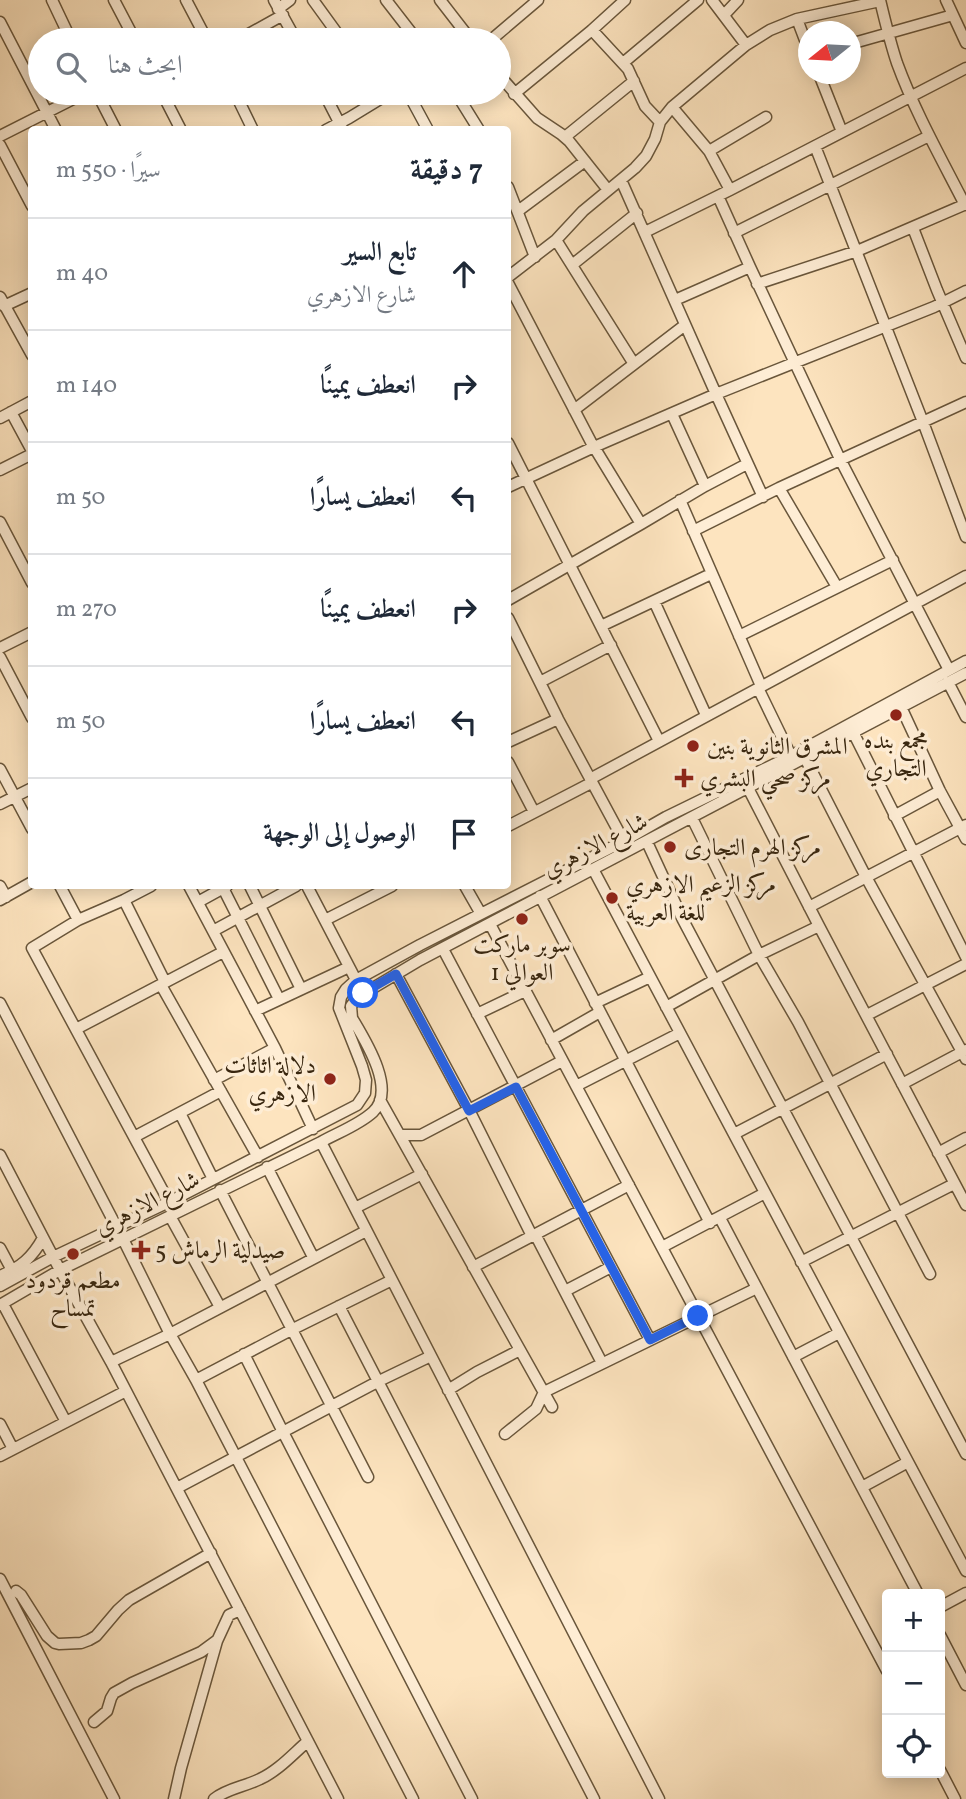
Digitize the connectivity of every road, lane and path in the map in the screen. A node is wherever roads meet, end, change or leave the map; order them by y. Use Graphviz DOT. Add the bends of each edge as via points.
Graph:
graph roads {
  1 [pos="52,0"];
  2 [pos="114,0"];
  3 [pos="187,0"];
  4 [pos="290,0"];
  5 [pos="313,0"];
  6 [pos="386,0"];
  7 [pos="440,0"];
  8 [pos="538,0"];
  9 [pos="625,0"];
  10 [pos="698,0"];
  11 [pos="712,0"];
  12 [pos="737,0"];
  13 [pos="946,0"];
  14 [pos="880,1"];
  15 [pos="832,5"];
  16 [pos="278,8"];
  17 [pos="724,15"];
  18 [pos="953,15"];
  19 [pos="797,19"];
  20 [pos="0,22"];
  21 [pos="65,28"];
  22 [pos="129,28"];
  23 [pos="201,28"];
  24 [pos="253,28"];
  25 [pos="289,28"];
  26 [pos="333,28"];
  27 [pos="408,28"];
  28 [pos="462,28"];
  29 [pos="505,28"];
  30 [pos="592,30"];
  31 [pos="888,34"];
  32 [pos="861,41"];
  33 [pos="966,43"];
  34 [pos="746,45"];
  35 [pos="623,63"];
  36 [pos="966,68"];
  37 [pos="28,76"];
  38 [pos="634,81"];
  39 [pos="823,84"];
  40 [pos="511,90"];
  41 [pos="514,94"];
  42 [pos="911,96"];
  43 [pos="43,105"];
  44 [pos="61,105"];
  45 [pos="103,105"];
  46 [pos="168,105"];
  47 [pos="241,105"];
  48 [pos="330,105"];
  49 [pos="370,105"];
  50 [pos="414,105"];
  51 [pos="463,105"];
  52 [pos="672,107"];
  53 [pos="47,112"];
  54 [pos="766,117"];
  55 [pos="660,122"];
  56 [pos="54,126"];
  57 [pos="114,126"];
  58 [pos="179,126"];
  59 [pos="251,126"];
  60 [pos="341,126"];
  61 [pos="426,126"];
  62 [pos="477,126"];
  63 [pos="842,132"];
  64 [pos="0,136"];
  65 [pos="929,136"];
  66 [pos="565,137"];
  67 [pos="0,145"];
  68 [pos="815,146"];
  69 [pos="709,151"];
  70 [pos="585,161"];
  71 [pos="621,180"];
  72 [pos="832,186"];
  73 [pos="608,190"];
  74 [pos="730,190"];
  75 [pos="511,194"];
  76 [pos="719,196"];
  77 [pos="28,198"];
  78 [pos="966,204"];
  79 [pos="518,211"];
  80 [pos="637,213"];
  81 [pos="914,228"];
  82 [pos="645,232"];
  83 [pos="734,233"];
  84 [pos="556,240"];
  85 [pos="857,251"];
  86 [pos="535,257"];
  87 [pos="572,264"];
  88 [pos="750,267"];
  89 [pos="511,275"];
  90 [pos="757,284"];
  91 [pos="511,289"];
  92 [pos="966,291"];
  93 [pos="28,294"];
  94 [pos="675,300"];
  95 [pos="2,302"];
  96 [pos="943,303"];
  97 [pos="685,325"];
  98 [pos="885,325"];
  99 [pos="28,348"];
  100 [pos="966,358"];
  101 [pos="794,362"];
  102 [pos="635,364"];
  103 [pos="716,394"];
  104 [pos="966,402"];
  105 [pos="28,403"];
  106 [pos="574,410"];
  107 [pos="11,412"];
  108 [pos="672,414"];
  109 [pos="0,418"];
  110 [pos="923,422"];
  111 [pos="28,445"];
  112 [pos="594,447"];
  113 [pos="511,449"];
  114 [pos="28,455"];
  115 [pos="840,459"];
  116 [pos="747,464"];
  117 [pos="0,470"];
  118 [pos="526,478"];
  119 [pos="511,486"];
  120 [pos="705,486"];
  121 [pos="779,488"];
  122 [pos="763,497"];
  123 [pos="680,500"];
  124 [pos="0,522"];
  125 [pos="641,524"];
  126 [pos="692,531"];
  127 [pos="966,537"];
  128 [pos="893,560"];
  129 [pos="570,565"];
  130 [pos="711,574"];
  131 [pos="28,575"];
  132 [pos="966,576"];
  133 [pos="837,587"];
  134 [pos="511,598"];
  135 [pos="654,601"];
  136 [pos="915,602"];
  137 [pos="511,624"];
  138 [pos="601,626"];
  139 [pos="28,634"];
  140 [pos="739,636"];
  141 [pos="611,645"];
  142 [pos="0,649"];
  143 [pos="0,657"];
  144 [pos="966,661"];
  145 [pos="949,670"];
  146 [pos="966,673"];
  147 [pos="540,682"];
  148 [pos="948,682"];
  149 [pos="759,687"];
  150 [pos="901,707"];
  151 [pos="28,710"];
  152 [pos="706,716"];
  153 [pos="966,717"];
  154 [pos="558,719"];
  155 [pos="853,732"];
  156 [pos="511,741"];
  157 [pos="659,741"];
  158 [pos="790,755"];
  159 [pos="805,758"];
  160 [pos="511,768"];
  161 [pos="0,769"];
  162 [pos="590,781"];
  163 [pos="748,788"];
  164 [pos="28,790"];
  165 [pos="940,791"];
  166 [pos="14,795"];
  167 [pos="0,804"];
  168 [pos="534,812"];
  169 [pos="894,816"];
  170 [pos="692,818"];
  171 [pos="28,822"];
  172 [pos="511,824"];
  173 [pos="963,826"];
  174 [pos="966,839"];
  175 [pos="647,842"];
  176 [pos="626,846"];
  177 [pos="914,852"];
  178 [pos="593,869"];
  179 [pos="866,877"];
  180 [pos="28,884"];
  181 [pos="0,886"];
  182 [pos="62,889"];
  183 [pos="144,889"];
  184 [pos="192,889"];
  185 [pos="221,889"];
  186 [pos="226,889"];
  187 [pos="252,889"];
  188 [pos="290,889"];
  189 [pos="309,889"];
  190 [pos="382,889"];
  191 [pos="467,889"];
  192 [pos="540,896"];
  193 [pos="3,898"];
  194 [pos="124,900"];
  195 [pos="198,902"];
  196 [pos="260,905"];
  197 [pos="809,907"];
  198 [pos="481,914"];
  199 [pos="239,917"];
  200 [pos="78,920"];
  201 [pos="325,920"];
  202 [pos="490,923"];
  203 [pos="818,926"];
  204 [pos="214,931"];
  205 [pos="443,948"];
  206 [pos="223,952"];
  207 [pos="760,955"];
  208 [pos="966,957"];
  209 [pos="966,964"];
  210 [pos="349,967"];
  211 [pos="396,974"];
  212 [pos="650,977"];
  213 [pos="356,980"];
  214 [pos="715,980"];
  215 [pos="163,984"];
  216 [pos="925,985"];
  217 [pos="300,989"];
  218 [pos="525,991"];
  219 [pos="279,999"];
  220 [pos="0,1003"];
  221 [pos="666,1007"];
  222 [pos="598,1008"];
  223 [pos="255,1011"];
  224 [pos="477,1014"];
  225 [pos="867,1015"];
  226 [pos="76,1029"];
  227 [pos="680,1033"];
  228 [pos="551,1040"];
  229 [pos="275,1048"];
  230 [pos="887,1054"];
  231 [pos="965,1054"];
  232 [pos="562,1060"];
  233 [pos="625,1061"];
  234 [pos="214,1080"];
  235 [pos="830,1083"];
  236 [pos="902,1084"];
  237 [pos="576,1086"];
  238 [pos="516,1087"];
  239 [pos="220,1091"];
  240 [pos="380,1100"];
  241 [pos="783,1109"];
  242 [pos="469,1111"];
  243 [pos="180,1113"];
  244 [pos="313,1129"];
  245 [pos="734,1134"];
  246 [pos="400,1135"];
  247 [pos="134,1138"];
  248 [pos="966,1138"];
  249 [pos="321,1142"];
  250 [pos="939,1153"];
  251 [pos="0,1155"];
  252 [pos="258,1157"];
  253 [pos="267,1167"];
  254 [pos="422,1174"];
  255 [pos="213,1179"];
  256 [pos="954,1184"];
  257 [pos="629,1185"];
  258 [pos="220,1190"];
  259 [pos="765,1193"];
  260 [pos="169,1202"];
  261 [pos="966,1205"];
  262 [pos="355,1208"];
  263 [pos="581,1210"];
  264 [pos="898,1213"];
  265 [pos="170,1216"];
  266 [pos="720,1217"];
  267 [pos="710,1223"];
  268 [pos="116,1226"];
  269 [pos="366,1231"];
  270 [pos="533,1235"];
  271 [pos="850,1236"];
  272 [pos="43,1238"];
  273 [pos="123,1239"];
  274 [pos="662,1247"];
  275 [pos="0,1248"];
  276 [pos="53,1257"];
  277 [pos="313,1258"];
  278 [pos="801,1262"];
  279 [pos="473,1267"];
  280 [pos="611,1267"];
  281 [pos="60,1270"];
  282 [pos="14,1274"];
  283 [pos="930,1274"];
  284 [pos="0,1276"];
  285 [pos="392,1280"];
  286 [pos="267,1283"];
  287 [pos="0,1286"];
  288 [pos="757,1288"];
  289 [pos="565,1291"];
  290 [pos="1,1305"];
  291 [pos="339,1306"];
  292 [pos="220,1307"];
  293 [pos="698,1316"];
  294 [pos="292,1330"];
  295 [pos="839,1333"];
  296 [pos="170,1334"];
  297 [pos="650,1340"];
  298 [pos="520,1350"];
  299 [pos="244,1354"];
  300 [pos="431,1356"];
  301 [pos="793,1357"];
  302 [pos="111,1362"];
  303 [pos="603,1363"];
  304 [pos="197,1380"];
  305 [pos="379,1381"];
  306 [pos="448,1390"];
  307 [pos="126,1391"];
  308 [pos="544,1392"];
  309 [pos="331,1406"];
  310 [pos="552,1408"];
  311 [pos="66,1422"];
  312 [pos="0,1424"];
  313 [pos="283,1432"];
  314 [pos="505,1434"];
  315 [pos="13,1449"];
  316 [pos="966,1454"];
  317 [pos="0,1456"];
  318 [pos="236,1457"];
  319 [pos="908,1462"];
  320 [pos="368,1477"];
  321 [pos="862,1487"];
  322 [pos="177,1488"];
  323 [pos="211,1553"];
  324 [pos="966,1571"];
  325 [pos="0,1579"];
  326 [pos="915,1589"];
  327 [pos="16,1591"];
  328 [pos="966,1593"];
  329 [pos="945,1605"];
  330 [pos="240,1610"];
  331 [pos="217,1641"];
  332 [pos="945,1645"];
  333 [pos="882,1662"];
  334 [pos="966,1685"];
  335 [pos="94,1722"];
  336 [pos="308,1741"];
  337 [pos="944,1778"];
  338 [pos="233,1789"];
  339 [pos="114,1799"];
  340 [pos="174,1799"];
  341 [pos="214,1799"];
  342 [pos="238,1799"];
  343 [pos="338,1799"];
  344 [pos="413,1799"];
  345 [pos="472,1799"];
  346 [pos="594,1799"];
  347 [pos="659,1799"];
  348 [pos="955,1799"];
  1 -- 21 [label="street"];
  2 -- 22 [label="street"];
  3 -- 23 [label="street"];
  4 -- 16 [label="street"];
  5 -- 26 [label="street"];
  6 -- 27 [label="street"];
  7 -- 28 [label="street"];
  8 -- 29 [label="street"];
  9 -- 30 [label="street"];
  10 -- 35 [label="street"];
  11 -- 17 [label="street"];
  12 -- 17 [label="street"];
  13 -- 18 [label="street"];
  14 -- 15 [label="street"];
  14 -- 31 [label="street"];
  15 -- 19 [label="street"];
  16 -- 24 [label="street"];
  16 -- 25 [label="street"];
  17 -- 34 [label="street"];
  18 -- 31 [label="street"];
  18 -- 33 [label="street"];
  19 -- 34 [label="street"];
  20 -- 37 [label="street"];
  30 -- 35 [label="street"];
  30 -- 41 [label="street"];
  31 -- 32 [label="street"];
  31 -- 42 [label="street"];
  34 -- 52 [label="street"];
  35 -- 38 [label="street"];
  36 -- 42 [label="street"];
  38 -- 55 [label="street" via="645,106"];
  38 -- 66 [label="street"];
  39 -- 63 [label="street"];
  40 -- 41 [label="street"];
  41 -- 66 [label="street" via="537,118"];
  42 -- 63 [label="street"];
  42 -- 65 [label="street"];
  43 -- 53 [label="street"];
  44 -- 53 [label="street"];
  45 -- 57 [label="street"];
  46 -- 58 [label="street"];
  47 -- 59 [label="street"];
  48 -- 60 [label="street"];
  49 -- 60 [label="street"];
  50 -- 61 [label="street"];
  51 -- 62 [label="street"];
  52 -- 55 [label="street"];
  52 -- 69 [label="street"];
  53 -- 56 [label="street"];
  53 -- 64 [label="street"];
  54 -- 69 [label="street"];
  55 -- 71 [label="street" via="646,156"];
  63 -- 68 [label="street"];
  65 -- 72 [label="street"];
  65 -- 78 [label="street"];
  66 -- 70 [label="street"];
  67 -- 77 [label="street"];
  68 -- 72 [label="street"];
  68 -- 74 [label="street"];
  69 -- 74 [label="street"];
  70 -- 73 [label="street"];
  70 -- 79 [label="street"];
  71 -- 73 [label="street"];
  71 -- 80 [label="street"];
  72 -- 83 [label="street"];
  72 -- 85 [label="street"];
  73 -- 84 [label="street"];
  74 -- 76 [label="street"];
  75 -- 79 [label="street"];
  76 -- 82 [label="street"];
  76 -- 83 [label="street"];
  78 -- 81 [label="street"];
  79 -- 86 [label="street"];
  80 -- 82 [label="street"];
  80 -- 87 [label="street"];
  81 -- 85 [label="street"];
  81 -- 96 [label="street"];
  82 -- 94 [label="street"];
  83 -- 88 [label="street"];
  84 -- 86 [label="street"];
  84 -- 87 [label="street"];
  85 -- 90 [label="street"];
  85 -- 98 [label="street"];
  86 -- 89 [label="street"];
  87 -- 102 [label="street"];
  88 -- 90 [label="street"];
  88 -- 94 [label="street"];
  90 -- 101 [label="street"];
  91 -- 106 [label="street"];
  92 -- 96 [label="street"];
  93 -- 95 [label="street"];
  94 -- 97 [label="street"];
  95 -- 99 [label="street"];
  96 -- 98 [label="street"];
  96 -- 100 [label="street"];
  97 -- 102 [label="street"];
  97 -- 103 [label="street"];
  98 -- 101 [label="street"];
  98 -- 110 [label="street"];
  101 -- 103 [label="street"];
  101 -- 115 [label="street"];
  102 -- 106 [label="street"];
  103 -- 108 [label="street"];
  103 -- 116 [label="street"];
  104 -- 110 [label="street"];
  105 -- 107 [label="street"];
  106 -- 112 [label="street"];
  107 -- 109 [label="street"];
  107 -- 111 [label="street"];
  108 -- 112 [label="street"];
  108 -- 120 [label="street"];
  110 -- 115 [label="street"];
  110 -- 127 [label="street"];
  112 -- 118 [label="street"];
  112 -- 125 [label="street"];
  113 -- 118 [label="street"];
  114 -- 117 [label="street"];
  115 -- 121 [label="street"];
  115 -- 128 [label="street"];
  116 -- 120 [label="street"];
  116 -- 122 [label="street"];
  118 -- 119 [label="street"];
  118 -- 129 [label="street"];
  120 -- 123 [label="street"];
  121 -- 122 [label="street"];
  121 -- 133 [label="street"];
  122 -- 126 [label="street"];
  123 -- 125 [label="street"];
  123 -- 126 [label="street"];
  124 -- 131 [label="street"];
  125 -- 129 [label="street"];
  126 -- 130 [label="street"];
  128 -- 133 [label="street"];
  128 -- 136 [label="street"];
  129 -- 134 [label="street"];
  129 -- 138 [label="street"];
  130 -- 135 [label="street"];
  130 -- 140 [label="street"];
  132 -- 136 [label="street"];
  133 -- 140 [label="street"];
  135 -- 138 [label="street"];
  135 -- 152 [label="street"];
  136 -- 145 [label="street"];
  136 -- 149 [label="street"];
  137 -- 147 [label="street"];
  138 -- 141 [label="street"];
  139 -- 142 [label="street"];
  140 -- 149 [label="street"];
  141 -- 147 [label="street"];
  141 -- 157 [label="street"];
  143 -- 151 [label="street"];
  144 -- 145 [label="street, شارع الازهري"];
  145 -- 158 [label="street, شارع الازهري"];
  146 -- 148 [label="street, شارع الازهري"];
  147 -- 154 [label="street"];
  148 -- 150 [label="street, شارع الازهري"];
  148 -- 153 [label="street"];
  149 -- 152 [label="street"];
  149 -- 158 [label="street"];
  150 -- 155 [label="street, شارع الازهري"];
  150 -- 165 [label="street"];
  152 -- 157 [label="street"];
  154 -- 156 [label="street"];
  154 -- 162 [label="street"];
  155 -- 159 [label="street, شارع الازهري"];
  155 -- 169 [label="street"];
  157 -- 162 [label="street"];
  158 -- 176 [label="street, شارع الازهري" via="677,811"];
  159 -- 163 [label="street, شارع الازهري"];
  159 -- 179 [label="street"];
  160 -- 168 [label="street"];
  161 -- 166 [label="street"];
  162 -- 168 [label="street"];
  162 -- 176 [label="street"];
  163 -- 170 [label="street, شارع الازهري"];
  163 -- 197 [label="street"];
  164 -- 166 [label="street"];
  165 -- 169 [label="street"];
  165 -- 173 [label="street"];
  166 -- 167 [label="street"];
  166 -- 171 [label="street"];
  168 -- 172 [label="street"];
  169 -- 177 [label="street"];
  170 -- 175 [label="street, شارع الازهري"];
  170 -- 207 [label="street"];
  173 -- 174 [label="street"];
  173 -- 177 [label="street"];
  175 -- 176 [label="street, شارع الازهري"];
  175 -- 214 [label="street"];
  176 -- 178 [label="street, شارع الازهري"];
  176 -- 198 [label="street, شارع الازهري"];
  177 -- 179 [label="street"];
  177 -- 208 [label="street"];
  178 -- 192 [label="street, شارع الازهري"];
  178 -- 212 [label="street"];
  179 -- 197 [label="street"];
  179 -- 216 [label="street"];
  180 -- 193 [label="street"];
  181 -- 193 [label="street"];
  182 -- 200 [label="street"];
  183 -- 194 [label="street"];
  184 -- 195 [label="street"];
  185 -- 195 [label="street"];
  186 -- 199 [label="street"];
  187 -- 196 [label="street"];
  188 -- 196 [label="street"];
  189 -- 201 [label="street"];
  190 -- 201 [label="street"];
  191 -- 198 [label="street"];
  192 -- 202 [label="street, شارع الازهري"];
  192 -- 222 [label="street"];
  194 -- 200 [label="street"];
  194 -- 215 [label="street"];
  195 -- 204 [label="street"];
  196 -- 199 [label="street"];
  196 -- 217 [label="street"];
  197 -- 203 [label="street"];
  198 -- 213 [label="street, شارع الازهري"];
  199 -- 204 [label="street"];
  199 -- 219 [label="street"];
  200 -- 226 [label="street" via="32,948"];
  201 -- 210 [label="street"];
  202 -- 205 [label="street, شارع الازهري"];
  202 -- 218 [label="street"];
  203 -- 207 [label="street"];
  203 -- 225 [label="street"];
  204 -- 206 [label="street"];
  205 -- 211 [label="street, شارع الازهري"];
  205 -- 224 [label="street"];
  206 -- 215 [label="street"];
  206 -- 223 [label="street"];
  207 -- 214 [label="street"];
  207 -- 235 [label="street"];
  209 -- 216 [label="street"];
  210 -- 213 [label="street"];
  210 -- 217 [label="street"];
  211 -- 240 [label="street, شارع الازهري" via="363,993 351,1006 352,1018 380,1073"];
  211 -- 242 [label="street"];
  212 -- 221 [label="street"];
  212 -- 222 [label="street"];
  213 -- 244 [label="street, شارع الازهري" via="341,997 339,1008 362,1066 365,1093 357,1105"];
  214 -- 221 [label="street"];
  214 -- 241 [label="street"];
  215 -- 226 [label="street"];
  215 -- 234 [label="street"];
  216 -- 225 [label="street"];
  216 -- 231 [label="street"];
  217 -- 219 [label="street"];
  218 -- 224 [label="street"];
  218 -- 228 [label="street"];
  219 -- 223 [label="street"];
  220 -- 268 [label="street"];
  221 -- 227 [label="street"];
  222 -- 228 [label="street"];
  222 -- 233 [label="street"];
  223 -- 229 [label="street"];
  224 -- 238 [label="street"];
  225 -- 230 [label="street"];
  226 -- 247 [label="street"];
  227 -- 233 [label="street"];
  227 -- 245 [label="street"];
  228 -- 232 [label="street"];
  229 -- 234 [label="street"];
  229 -- 244 [label="street"];
  230 -- 235 [label="street"];
  230 -- 236 [label="street"];
  231 -- 236 [label="street"];
  232 -- 237 [label="street"];
  232 -- 238 [label="street"];
  233 -- 237 [label="street"];
  233 -- 267 [label="street"];
  234 -- 239 [label="street"];
  235 -- 241 [label="street"];
  235 -- 264 [label="street"];
  236 -- 250 [label="street"];
  237 -- 257 [label="street"];
  238 -- 242 [label="street"];
  238 -- 263 [label="street"];
  239 -- 243 [label="street"];
  239 -- 252 [label="street"];
  240 -- 246 [label="street"];
  240 -- 249 [label="street, شارع الازهري" via="367,1117"];
  241 -- 245 [label="street"];
  241 -- 271 [label="street"];
  242 -- 246 [label="street" via="421,1135"];
  242 -- 270 [label="street"];
  243 -- 247 [label="street"];
  243 -- 255 [label="street"];
  244 -- 252 [label="street, شارع الازهري"];
  245 -- 259 [label="street"];
  246 -- 254 [label="street"];
  247 -- 260 [label="street"];
  248 -- 250 [label="street"];
  249 -- 253 [label="street, شارع الازهري"];
  249 -- 262 [label="street"];
  250 -- 256 [label="street"];
  251 -- 272 [label="street"];
  252 -- 255 [label="street, شارع الازهري"];
  253 -- 258 [label="street, شارع الازهري"];
  253 -- 277 [label="street"];
  254 -- 262 [label="street"];
  254 -- 279 [label="street"];
  255 -- 260 [label="street, شارع الازهري"];
  256 -- 261 [label="street"];
  256 -- 264 [label="street"];
  257 -- 263 [label="street"];
  257 -- 274 [label="street"];
  258 -- 265 [label="street, شارع الازهري"];
  258 -- 286 [label="street"];
  259 -- 266 [label="street"];
  259 -- 278 [label="street"];
  260 -- 268 [label="street, شارع الازهري"];
  262 -- 269 [label="street"];
  263 -- 270 [label="street"];
  263 -- 280 [label="street"];
  264 -- 271 [label="street"];
  264 -- 283 [label="street"];
  265 -- 273 [label="street, شارع الازهري"];
  265 -- 292 [label="street"];
  266 -- 267 [label="street"];
  266 -- 288 [label="street"];
  267 -- 274 [label="street"];
  268 -- 276 [label="street, شارع الازهري"];
  269 -- 277 [label="street"];
  269 -- 285 [label="street"];
  270 -- 279 [label="street"];
  270 -- 289 [label="street"];
  271 -- 278 [label="street"];
  271 -- 316 [label="street"];
  272 -- 276 [label="street"];
  272 -- 282 [label="street"];
  273 -- 281 [label="street, شارع الازهري"];
  273 -- 296 [label="street"];
  274 -- 293 [label="street"];
  275 -- 282 [label="street"];
  276 -- 281 [label="street"];
  276 -- 282 [label="street, شارع الازهري"];
  277 -- 286 [label="street"];
  278 -- 295 [label="street"];
  279 -- 298 [label="street"];
  280 -- 289 [label="street"];
  280 -- 297 [label="street"];
  281 -- 290 [label="street, شارع الازهري"];
  281 -- 302 [label="street"];
  282 -- 284 [label="street"];
  282 -- 287 [label="street, شارع الازهري"];
  285 -- 291 [label="street"];
  285 -- 300 [label="street"];
  286 -- 292 [label="street"];
  286 -- 294 [label="street"];
  288 -- 293 [label="street"];
  288 -- 301 [label="street"];
  289 -- 303 [label="street"];
  290 -- 311 [label="street"];
  291 -- 294 [label="street"];
  291 -- 305 [label="street"];
  292 -- 296 [label="street"];
  293 -- 297 [label="street"];
  293 -- 333 [label="street"];
  294 -- 299 [label="street"];
  294 -- 309 [label="street"];
  295 -- 301 [label="street"];
  295 -- 319 [label="street"];
  296 -- 302 [label="street"];
  296 -- 304 [label="street"];
  297 -- 303 [label="street"];
  298 -- 306 [label="street"];
  298 -- 308 [label="street"];
  299 -- 304 [label="street"];
  299 -- 313 [label="street"];
  300 -- 305 [label="street"];
  300 -- 306 [label="street"];
  301 -- 321 [label="street"];
  302 -- 307 [label="street"];
  303 -- 308 [label="street"];
  304 -- 318 [label="street"];
  305 -- 309 [label="street"];
  305 -- 346 [label="street"];
  306 -- 347 [label="street"];
  307 -- 311 [label="street"];
  307 -- 322 [label="street"];
  308 -- 310 [label="street"];
  308 -- 314 [label="street" via="536,1409"];
  309 -- 313 [label="street"];
  309 -- 320 [label="street"];
  311 -- 315 [label="street"];
  312 -- 315 [label="street"];
  313 -- 318 [label="street"];
  313 -- 345 [label="street"];
  315 -- 317 [label="street"];
  318 -- 322 [label="street"];
  318 -- 344 [label="street"];
  319 -- 321 [label="street"];
  319 -- 324 [label="street"];
  321 -- 326 [label="street"];
  322 -- 323 [label="street"];
  323 -- 327 [label="street" via="129,1600 96,1636 81,1643 50,1640"];
  323 -- 330 [label="street"];
  325 -- 339 [label="street"];
  328 -- 329 [label="street"];
  330 -- 331 [label="street" via="229,1615"];
  330 -- 336 [label="street"];
  331 -- 335 [label="street" via="114,1693 107,1711"];
  331 -- 340 [label="street"];
  332 -- 334 [label="street"];
  336 -- 338 [label="street" via="266,1776"];
  336 -- 343 [label="street"];
  337 -- 348 [label="street"];
  338 -- 341 [label="street"];
  338 -- 342 [label="street"];
}
